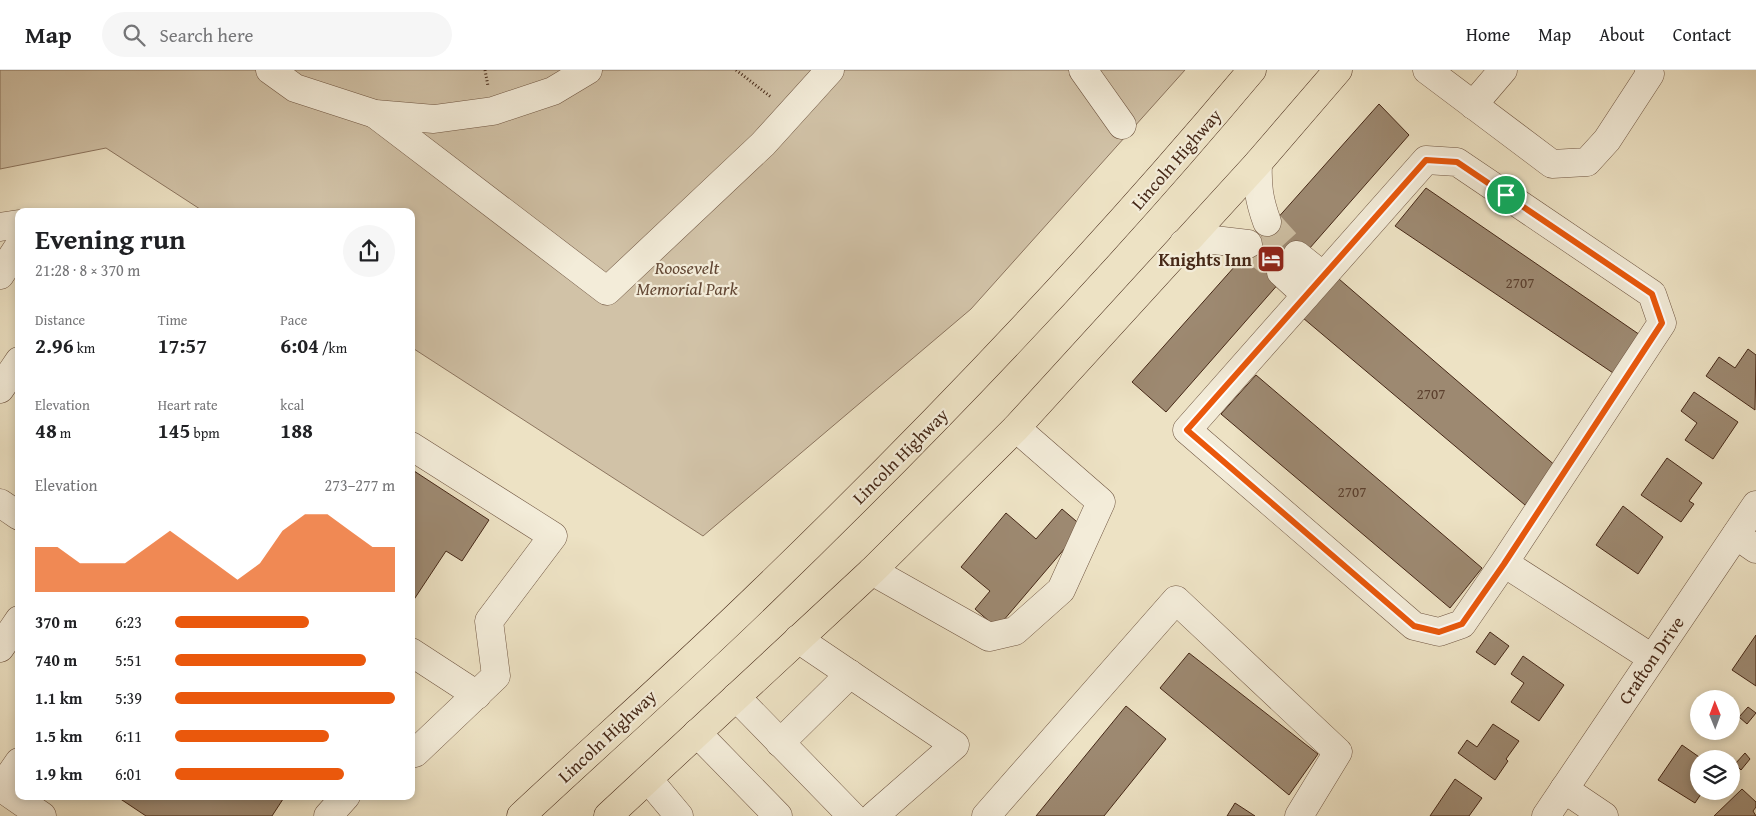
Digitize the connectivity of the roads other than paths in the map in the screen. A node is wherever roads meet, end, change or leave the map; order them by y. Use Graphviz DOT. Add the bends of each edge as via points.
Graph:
graph roads {
  1 [pos="270,70"];
  2 [pos="588,70"];
  3 [pos="830,70"];
  4 [pos="1083,70"];
  5 [pos="1252,70"];
  6 [pos="1338,70"];
  7 [pos="1427,70"];
  8 [pos="1503,70"];
  9 [pos="1649,70"];
  10 [pos="1473,105"];
  11 [pos="375,114"];
  12 [pos="1122,125"];
  13 [pos="1258,163"];
  14 [pos="1267,222"];
  15 [pos="15,225"];
  16 [pos="0,227"];
  17 [pos="1183,244"];
  18 [pos="1248,244"];
  19 [pos="15,252"];
  20 [pos="1289,263"];
  21 [pos="0,275"];
  22 [pos="1314,285"];
  23 [pos="15,368"];
  24 [pos="0,389"];
  25 [pos="15,398"];
  26 [pos="1016,428"];
  27 [pos="415,449"];
  28 [pos="1756,505"];
  29 [pos="1746,542"];
  30 [pos="1504,564"];
  31 [pos="872,571"];
  32 [pos="15,626"];
  33 [pos="798,639"];
  34 [pos="0,648"];
  35 [pos="1652,658"];
  36 [pos="415,660"];
  37 [pos="850,674"];
  38 [pos="477,695"];
  39 [pos="736,697"];
  40 [pos="697,733"];
  41 [pos="780,742"];
  42 [pos="415,753"];
  43 [pos="15,768"];
  44 [pos="648,779"];
  45 [pos="1,788"];
  46 [pos="1564,789"];
  47 [pos="15,798"];
  48 [pos="19,800"];
  49 [pos="342,800"];
  50 [pos="42,816"];
  51 [pos="328,816"];
  52 [pos="521,816"];
  53 [pos="608,816"];
  54 [pos="678,816"];
  55 [pos="778,816"];
  56 [pos="852,816"];
  57 [pos="874,816"];
  58 [pos="986,816"];
  59 [pos="1299,816"];
  60 [pos="1546,816"];
  61 [pos="1604,816"];
  1 -- 11 [label="street" via="295,88"];
  2 -- 11 [label="street" via="553,91 493,111 434,119"];
  3 -- 11 [label="street" via="763,144 607,291"];
  4 -- 12 [label="street"];
  5 -- 52 [label="highway, Lincoln Highway" via="1133,209 948,407 758,596"];
  6 -- 13 [label="highway"];
  7 -- 10 [label="street"];
  8 -- 10 [label="street"];
  9 -- 10 [label="street" via="1650,74 1607,140 1587,162 1552,164"];
  13 -- 14 [label="street" via="1257,186"];
  13 -- 17 [label="highway"];
  15 -- 16 [label="street"];
  17 -- 18 [label="street" via="1214,240"];
  17 -- 26 [label="highway"];
  19 -- 21 [label="street"];
  20 -- 22 [label="street"];
  22 -- 30 [label="street" via="1187,430 1414,626 1439,632 1462,624"];
  22 -- 30 [label="street" via="1426,160 1457,162 1652,294 1662,323"];
  23 -- 24 [label="street"];
  24 -- 25 [label="street"];
  26 -- 31 [label="highway"];
  26 -- 31 [label="street" via="1102,502 1060,590 1015,632 989,637"];
  27 -- 38 [label="street" via="553,536 489,621 496,676"];
  28 -- 29 [label="street, Crafton Drive"];
  29 -- 35 [label="street, Crafton Drive"];
  30 -- 35 [label="street"];
  31 -- 33 [label="highway"];
  32 -- 34 [label="street"];
  33 -- 37 [label="street"];
  33 -- 39 [label="highway"];
  35 -- 46 [label="street, Crafton Drive"];
  36 -- 38 [label="street"];
  37 -- 41 [label="street"];
  37 -- 57 [label="street" via="955,745"];
  38 -- 42 [label="street"];
  39 -- 40 [label="highway"];
  39 -- 41 [label="street"];
  40 -- 44 [label="highway"];
  40 -- 55 [label="street"];
  41 -- 56 [label="street"];
  43 -- 45 [label="street"];
  44 -- 53 [label="highway"];
  44 -- 54 [label="street"];
  45 -- 47 [label="street"];
  46 -- 60 [label="street, Crafton Drive"];
  46 -- 61 [label="street"];
  48 -- 50 [label="street"];
  49 -- 51 [label="street"];
  58 -- 59 [label="street" via="1176,600 1338,752"];
}
